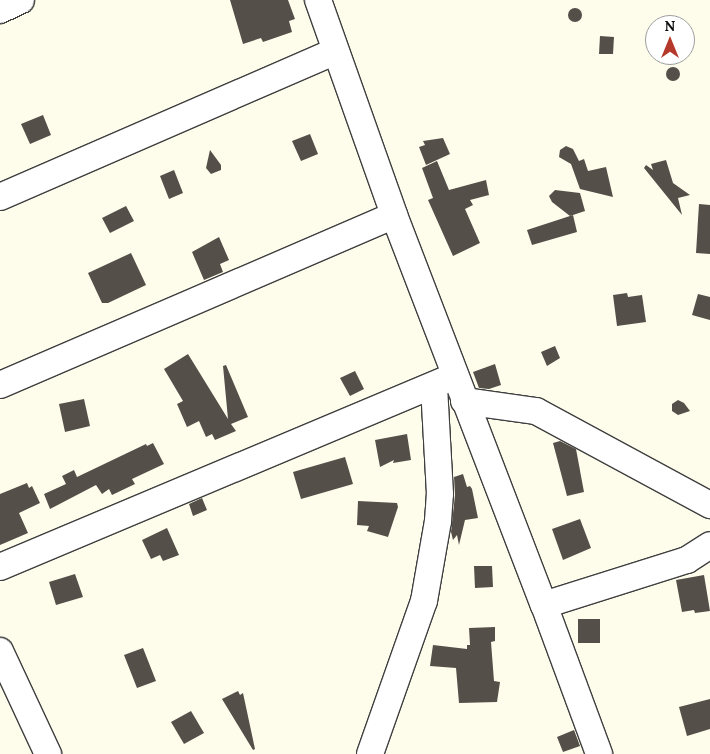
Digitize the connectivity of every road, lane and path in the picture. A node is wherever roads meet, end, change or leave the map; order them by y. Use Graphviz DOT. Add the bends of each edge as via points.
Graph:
graph roads {
  1 [pos="21,0"];
  2 [pos="318,0"];
  3 [pos="0,10"];
  4 [pos="335,51"];
  5 [pos="0,197"];
  6 [pos="394,215"];
  7 [pos="444,380"];
  8 [pos="0,385"];
  9 [pos="464,401"];
  10 [pos="710,505"];
  11 [pos="710,545"];
  12 [pos="0,567"];
  13 [pos="544,605"];
  14 [pos="0,651"];
  15 [pos="48,754"];
  16 [pos="370,754"];
  17 [pos="599,754"];
  1 -- 3 [label="street"];
  2 -- 4 [label="street"];
  4 -- 5 [label="street"];
  4 -- 6 [label="street"];
  6 -- 7 [label="street"];
  6 -- 8 [label="street"];
  7 -- 9 [label="street"];
  7 -- 12 [label="street"];
  7 -- 16 [label="street" via="440,494 424,601"];
  9 -- 10 [label="street" via="536,411"];
  9 -- 13 [label="street"];
  11 -- 13 [label="street" via="687,560"];
  13 -- 17 [label="street"];
  14 -- 15 [label="street"];
}
